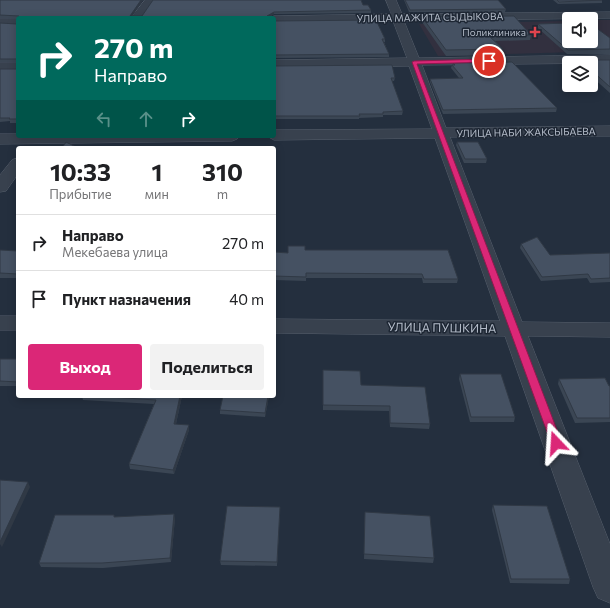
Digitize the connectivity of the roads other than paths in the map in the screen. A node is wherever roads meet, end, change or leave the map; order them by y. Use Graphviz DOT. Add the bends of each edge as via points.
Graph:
graph roads {
  1 [pos="150,0"];
  2 [pos="394,8"];
  3 [pos="610,15"];
  4 [pos="138,16"];
  5 [pos="276,19"];
  6 [pos="0,22"];
  7 [pos="16,22"];
  8 [pos="610,59"];
  9 [pos="414,62"];
  10 [pos="276,64"];
  11 [pos="0,67"];
  12 [pos="16,67"];
  13 [pos="610,131"];
  14 [pos="441,133"];
  15 [pos="276,135"];
  16 [pos="153,138"];
  17 [pos="0,139"];
  18 [pos="35,141"];
  19 [pos="16,166"];
  20 [pos="0,187"];
  21 [pos="0,322"];
  22 [pos="16,323"];
  23 [pos="276,326"];
  24 [pos="514,329"];
  25 [pos="610,330"];
  26 [pos="610,586"];
  1 -- 4 [label="street"];
  2 -- 3 [label="street, УЛИЦА МАЖИТА СЫДЫКОВА"];
  2 -- 5 [label="street, УЛИЦА МАЖИТА СЫДЫКОВА"];
  2 -- 9 [label="street"];
  6 -- 7 [label="street"];
  8 -- 9 [label="street"];
  9 -- 10 [label="street"];
  9 -- 14 [label="street"];
  11 -- 12 [label="street"];
  13 -- 14 [label="street, УЛИЦА НАБИ ЖАКСЫБАЕВА"];
  14 -- 15 [label="street, УЛИЦА НАБИ ЖАКСЫБАЕВА"];
  14 -- 24 [label="street"];
  16 -- 18 [label="street"];
  17 -- 18 [label="street"];
  19 -- 20 [label="street"];
  21 -- 22 [label="street"];
  23 -- 24 [label="street, УЛИЦА ПУШКИНА"];
  24 -- 25 [label="street, УЛИЦА ПУШКИНА"];
  24 -- 26 [label="street"];
}
